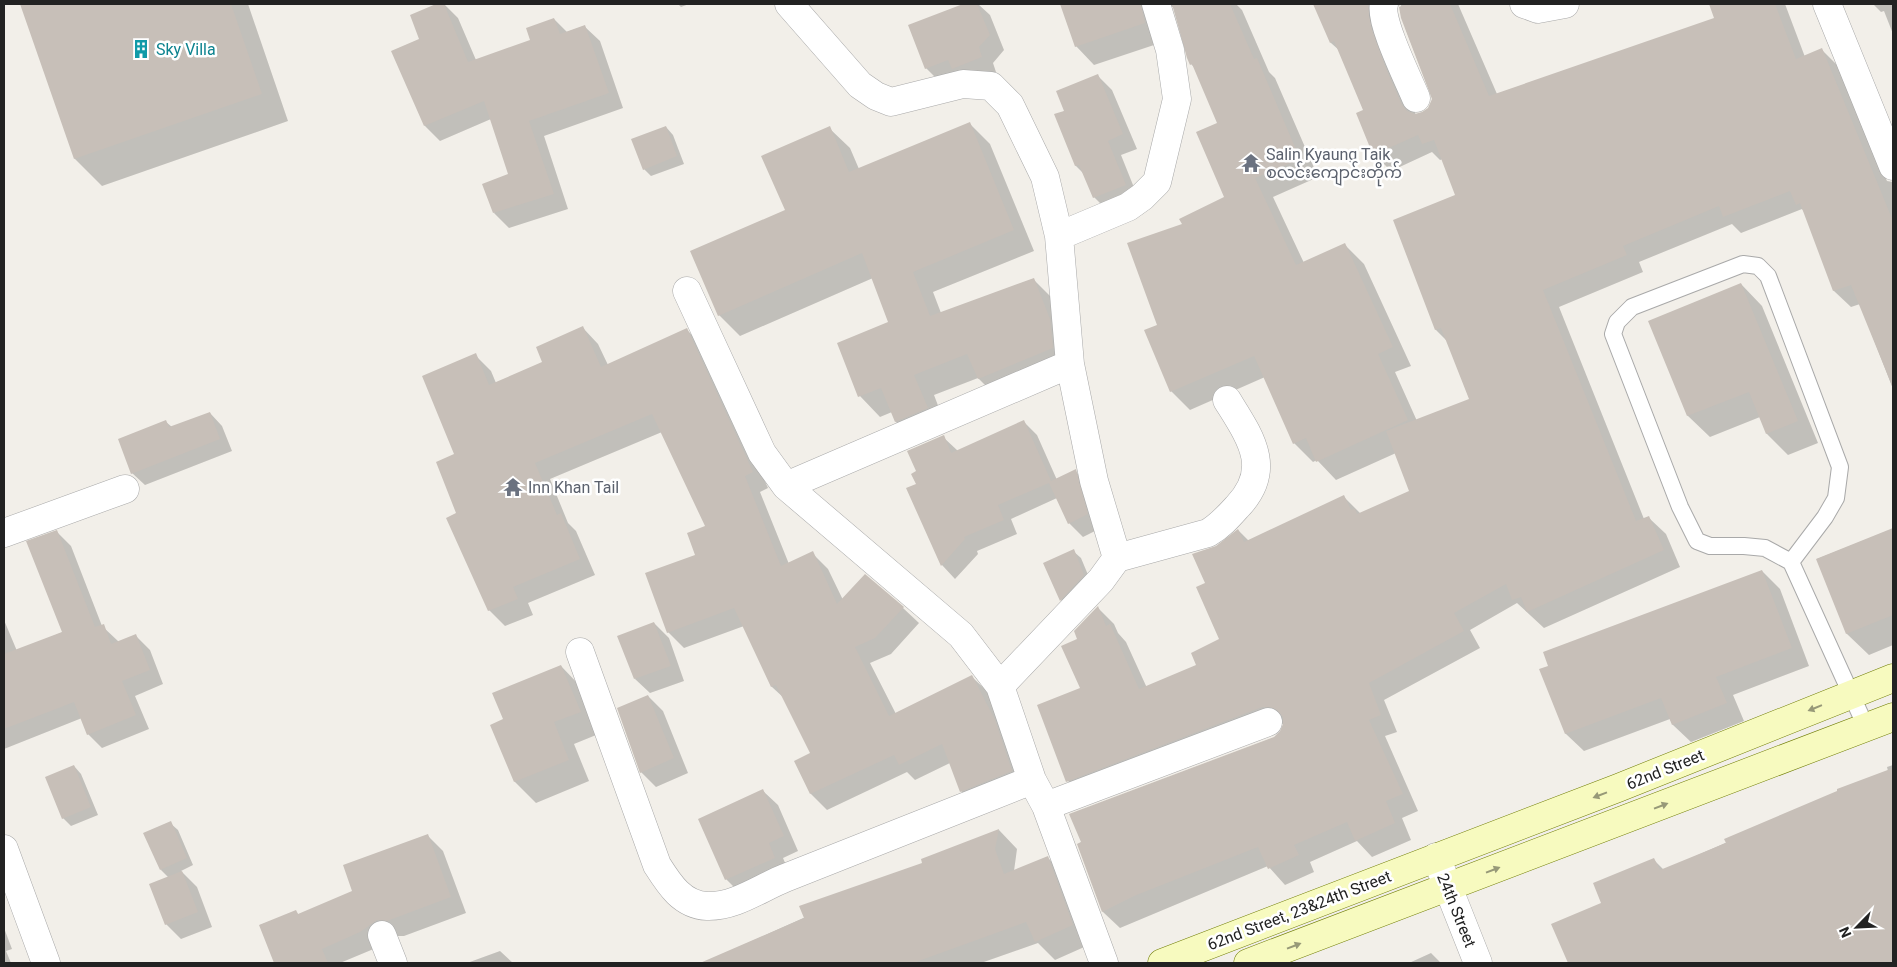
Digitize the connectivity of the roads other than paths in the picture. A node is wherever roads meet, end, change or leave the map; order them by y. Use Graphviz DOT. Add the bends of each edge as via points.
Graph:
graph roads {
  1 [pos="789,4"];
  2 [pos="1156,4"];
  3 [pos="1384,4"];
  4 [pos="1524,4"];
  5 [pos="1565,4"];
  6 [pos="1827,4"];
  7 [pos="1416,98"];
  8 [pos="1893,166"];
  9 [pos="1070,231"];
  10 [pos="687,291"];
  11 [pos="1070,364"];
  12 [pos="1227,400"];
  13 [pos="786,486"];
  14 [pos="125,489"];
  15 [pos="4,533"];
  16 [pos="1118,558"];
  17 [pos="1792,562"];
  18 [pos="580,652"];
  19 [pos="1893,678"];
  20 [pos="1000,686"];
  21 [pos="1851,694"];
  22 [pos="1893,716"];
  23 [pos="1268,722"];
  24 [pos="1866,727"];
  25 [pos="1032,780"];
  26 [pos="1046,806"];
  27 [pos="4,849"];
  28 [pos="1436,857"];
  29 [pos="1448,888"];
  30 [pos="382,935"];
  31 [pos="46,963"];
  32 [pos="393,963"];
  33 [pos="1104,963"];
  34 [pos="1162,963"];
  35 [pos="1248,963"];
  36 [pos="1478,963"];
  1 -- 9 [label="street" via="860,85 876,96 891,102 963,84 991,86 1010,105"];
  2 -- 9 [label="street" via="1170,50 1177,99 1157,182 1142,198 1110,216"];
  3 -- 7 [label="street" via="1382,9 1387,27"];
  4 -- 5 [label="street" via="1538,9"];
  6 -- 8 [label="street"];
  9 -- 11 [label="street"];
  10 -- 13 [label="street" via="762,452"];
  11 -- 13 [label="street"];
  11 -- 16 [label="street" via="1094,480"];
  12 -- 16 [label="street" via="1251,439 1258,466 1249,495 1212,530"];
  13 -- 20 [label="street" via="961,635"];
  14 -- 15 [label="street"];
  16 -- 20 [label="street"];
  17 -- 17 [label="lane" via="1765,548 1710,546 1697,541 1680,508 1613,334 1617,322 1632,307 1743,264 1758,266 1768,276 1840,467 1836,498"];
  17 -- 21 [label="lane"];
  18 -- 25 [label="street" via="657,865 674,891 689,902 707,906 730,903"];
  19 -- 21 [label="main road, 62nd Street"];
  20 -- 25 [label="street"];
  21 -- 24 [label="lane"];
  21 -- 28 [label="main road, 62nd Street, one-way"];
  22 -- 24 [label="main road, 62nd Street"];
  23 -- 26 [label="street"];
  29 -- 24 [label="main road, 62nd Street, one-way"];
  25 -- 26 [label="street"];
  26 -- 33 [label="street"];
  27 -- 31 [label="street"];
  28 -- 29 [label="street, 24th Street"];
  28 -- 34 [label="main road, 62nd Street, 23&24th Street"];
  35 -- 29 [label="main road, 62nd Street, 23&24th Street, one-way"];
  29 -- 36 [label="street, 24th Street"];
  30 -- 32 [label="street"];
}
